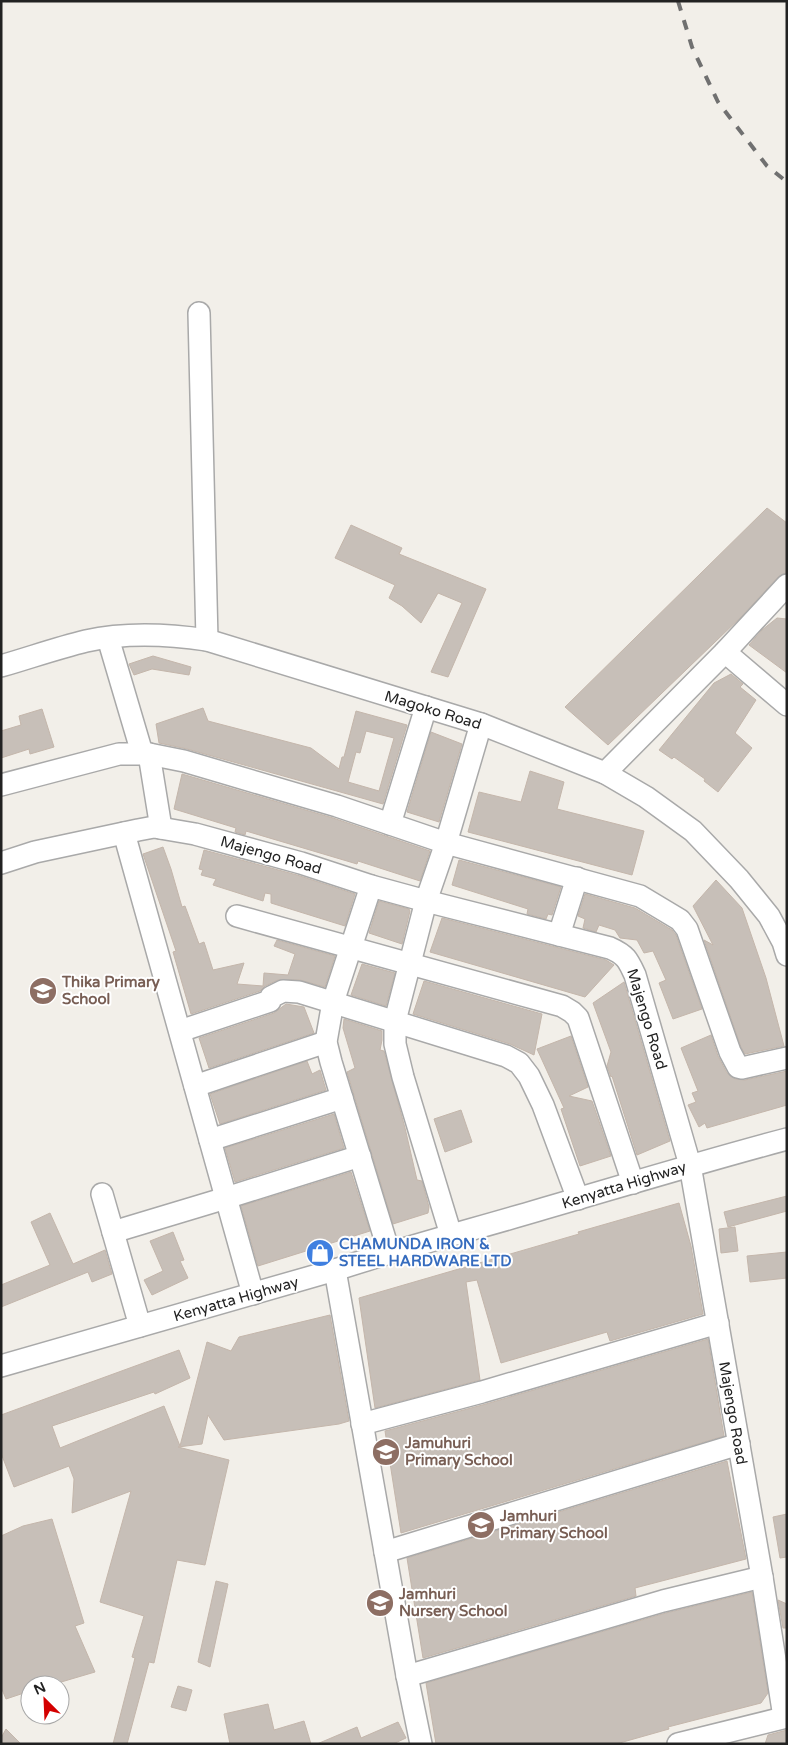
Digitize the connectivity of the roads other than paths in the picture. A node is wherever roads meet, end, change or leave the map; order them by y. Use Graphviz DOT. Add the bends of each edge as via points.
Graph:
graph roads {
  1 [pos="199,313"];
  2 [pos="787,584"];
  3 [pos="108,638"];
  4 [pos="207,640"];
  5 [pos="725,652"];
  6 [pos="1,666"];
  7 [pos="787,705"];
  8 [pos="426,708"];
  9 [pos="481,724"];
  10 [pos="145,753"];
  11 [pos="605,773"];
  12 [pos="1,785"];
  13 [pos="390,824"];
  14 [pos="161,828"];
  15 [pos="124,833"];
  16 [pos="446,843"];
  17 [pos="1,863"];
  18 [pos="578,878"];
  19 [pos="371,886"];
  20 [pos="426,901"];
  21 [pos="237,916"];
  22 [pos="559,935"];
  23 [pos="786,946"];
  24 [pos="351,948"];
  25 [pos="411,964"];
  26 [pos="333,1002"];
  27 [pos="396,1021"];
  28 [pos="180,1031"];
  29 [pos="326,1042"];
  30 [pos="787,1058"];
  31 [pos="195,1086"];
  32 [pos="342,1098"];
  33 [pos="787,1139"];
  34 [pos="210,1140"];
  35 [pos="360,1156"];
  36 [pos="690,1165"];
  37 [pos="633,1183"];
  38 [pos="102,1194"];
  39 [pos="226,1198"];
  40 [pos="578,1199"];
  41 [pos="113,1232"];
  42 [pos="451,1235"];
  43 [pos="389,1252"];
  44 [pos="335,1270"];
  45 [pos="252,1294"];
  46 [pos="718,1323"];
  47 [pos="140,1326"];
  48 [pos="1,1366"];
  49 [pos="362,1424"];
  50 [pos="739,1444"];
  51 [pos="385,1552"];
  52 [pos="762,1577"];
  53 [pos="407,1676"];
  54 [pos="785,1717"];
  55 [pos="734,1737"];
  56 [pos="421,1744"];
  57 [pos="678,1744"];
  1 -- 4 [label="street"];
  2 -- 5 [label="street"];
  3 -- 4 [label="street, Magoko Road" via="171,635"];
  3 -- 6 [label="street, Magoko Road"];
  3 -- 10 [label="street"];
  4 -- 8 [label="street, Magoko Road"];
  5 -- 7 [label="street"];
  5 -- 11 [label="street"];
  8 -- 9 [label="street, Magoko Road"];
  8 -- 13 [label="street"];
  9 -- 11 [label="street, Magoko Road"];
  9 -- 16 [label="street"];
  10 -- 12 [label="street" via="118,754"];
  10 -- 13 [label="street" via="228,774"];
  10 -- 14 [label="street"];
  11 -- 23 [label="street, Magoko Road" via="694,831 739,879"];
  13 -- 16 [label="street"];
  14 -- 15 [label="street, Majengo Road"];
  14 -- 19 [label="street, Majengo Road" via="301,863"];
  15 -- 17 [label="street, Majengo Road" via="35,852"];
  15 -- 28 [label="street"];
  16 -- 18 [label="street"];
  16 -- 20 [label="street"];
  18 -- 22 [label="street"];
  18 -- 30 [label="street" via="640,896 680,920 687,929 738,1067"];
  19 -- 20 [label="street, Majengo Road"];
  19 -- 24 [label="street"];
  20 -- 22 [label="street, Majengo Road"];
  20 -- 25 [label="street"];
  21 -- 24 [label="street"];
  22 -- 36 [label="street, Majengo Road" via="610,948 628,961"];
  24 -- 25 [label="street"];
  24 -- 26 [label="street"];
  25 -- 27 [label="street"];
  25 -- 37 [label="street" via="562,1006 572,1012 578,1018"];
  26 -- 27 [label="street"];
  26 -- 28 [label="street" via="300,992 283,991 271,997 270,1001"];
  26 -- 29 [label="street"];
  27 -- 40 [label="street" via="519,1063 542,1104"];
  27 -- 42 [label="street" via="395,1044 403,1077"];
  28 -- 31 [label="street"];
  29 -- 31 [label="street"];
  29 -- 32 [label="street"];
  31 -- 34 [label="street"];
  32 -- 34 [label="street"];
  32 -- 35 [label="street"];
  33 -- 36 [label="street, Kenyatta Highway"];
  34 -- 39 [label="street"];
  35 -- 39 [label="street"];
  35 -- 43 [label="street"];
  36 -- 37 [label="street, Kenyatta Highway"];
  36 -- 46 [label="street, Majengo Road"];
  37 -- 40 [label="street, Kenyatta Highway"];
  38 -- 41 [label="street"];
  39 -- 41 [label="street"];
  39 -- 45 [label="street"];
  40 -- 42 [label="street, Kenyatta Highway"];
  41 -- 47 [label="street"];
  42 -- 43 [label="street, Kenyatta Highway"];
  43 -- 44 [label="street, Kenyatta Highway"];
  44 -- 45 [label="street, Kenyatta Highway"];
  44 -- 49 [label="street"];
  45 -- 47 [label="street, Kenyatta Highway"];
  46 -- 49 [label="street"];
  46 -- 50 [label="street, Majengo Road"];
  47 -- 48 [label="street, Kenyatta Highway"];
  49 -- 51 [label="street"];
  50 -- 51 [label="street"];
  50 -- 52 [label="street, Majengo Road"];
  51 -- 53 [label="street"];
  52 -- 53 [label="street" via="664,1601"];
  52 -- 54 [label="street, Majengo Road"];
  53 -- 56 [label="street"];
  54 -- 55 [label="street"];
  55 -- 57 [label="street"];
}
